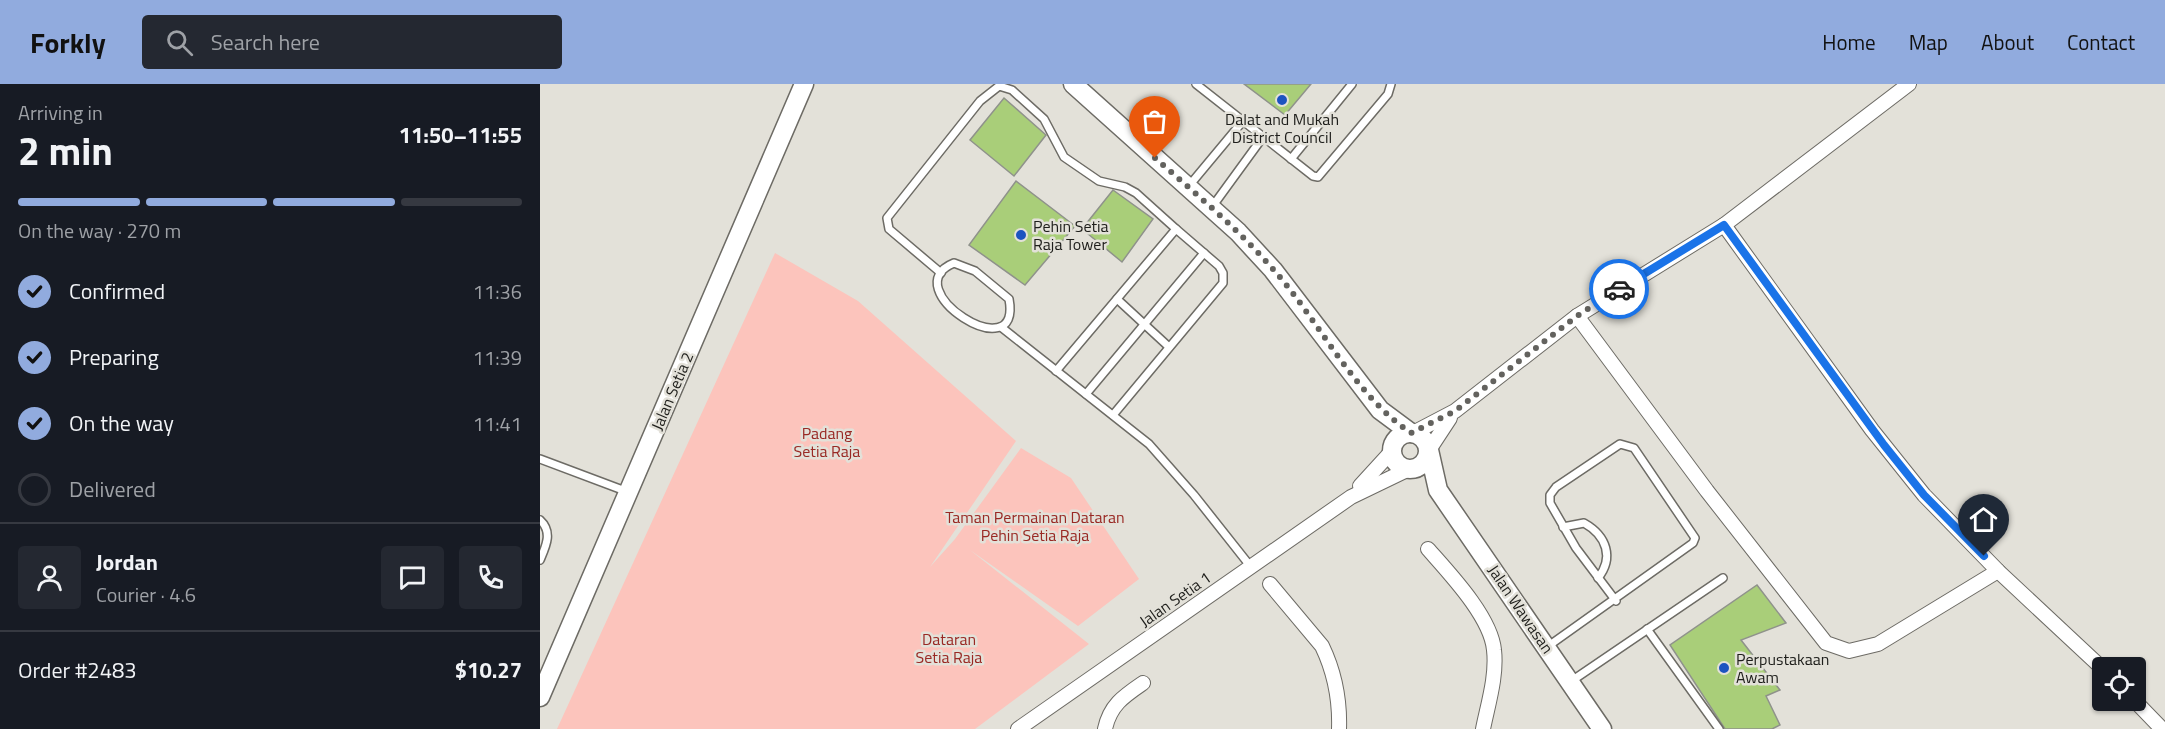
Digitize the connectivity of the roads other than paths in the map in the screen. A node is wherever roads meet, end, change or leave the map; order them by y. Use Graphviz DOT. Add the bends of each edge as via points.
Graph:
graph roads {
  1 [pos="804,84"];
  2 [pos="1073,84"];
  3 [pos="1196,84"];
  4 [pos="1352,84"];
  5 [pos="1391,84"];
  6 [pos="1909,84"];
  7 [pos="1243,121"];
  8 [pos="1263,137"];
  9 [pos="1291,159"];
  10 [pos="1188,187"];
  11 [pos="1211,208"];
  12 [pos="1724,225"];
  13 [pos="1176,229"];
  14 [pos="1204,253"];
  15 [pos="941,273"];
  16 [pos="1117,299"];
  17 [pos="1577,316"];
  18 [pos="1144,324"];
  19 [pos="1001,327"];
  20 [pos="1169,347"];
  21 [pos="1056,371"];
  22 [pos="1086,394"];
  23 [pos="1380,410"];
  24 [pos="1455,411"];
  25 [pos="1113,415"];
  26 [pos="1412,433"];
  27 [pos="1429,450"];
  28 [pos="1392,451"];
  29 [pos="540,459"];
  30 [pos="1409,469"];
  31 [pos="1438,490"];
  32 [pos="628,492"];
  33 [pos="1351,497"];
  34 [pos="540,520"];
  35 [pos="1563,527"];
  36 [pos="1428,549"];
  37 [pos="540,560"];
  38 [pos="1251,567"];
  39 [pos="1998,571"];
  40 [pos="1598,578"];
  41 [pos="1723,578"];
  42 [pos="1270,584"];
  43 [pos="1616,601"];
  44 [pos="1647,629"];
  45 [pos="1547,648"];
  46 [pos="2092,659"];
  47 [pos="543,679"];
  48 [pos="1570,682"];
  49 [pos="1143,683"];
  50 [pos="540,697"];
  51 [pos="2145,711"];
  52 [pos="1018,729"];
  53 [pos="1105,729"];
  54 [pos="1339,729"];
  55 [pos="1483,729"];
  56 [pos="1602,729"];
  57 [pos="1719,729"];
  58 [pos="2162,729"];
  1 -- 32 [label="street, Jalan Setia 2"];
  2 -- 10 [label="street"];
  3 -- 7 [label="lane"];
  4 -- 9 [label="lane"];
  5 -- 9 [label="lane" via="1388,93 1321,176 1313,176"];
  6 -- 12 [label="street"];
  7 -- 8 [label="lane"];
  7 -- 10 [label="lane"];
  8 -- 9 [label="lane"];
  8 -- 11 [label="lane"];
  10 -- 11 [label="street"];
  11 -- 23 [label="street" via="1274,270"];
  12 -- 17 [label="street"];
  12 -- 39 [label="street" via="1897,461 1924,495"];
  13 -- 14 [label="lane"];
  13 -- 15 [label="lane" via="1136,193 1099,181 1064,157 1044,119 1012,90 999,86 980,101 887,218 889,229"];
  13 -- 16 [label="lane"];
  14 -- 18 [label="lane"];
  14 -- 20 [label="lane" via="1223,273 1223,283"];
  15 -- 19 [label="lane" via="937,291 946,302 983,329"];
  15 -- 19 [label="lane" via="950,265 960,264 1004,292 1009,299 1009,312"];
  16 -- 18 [label="lane"];
  16 -- 21 [label="lane"];
  17 -- 24 [label="street"];
  17 -- 39 [label="street" via="1826,643 1849,651 1878,644"];
  18 -- 20 [label="lane"];
  18 -- 22 [label="lane"];
  19 -- 21 [label="lane"];
  20 -- 25 [label="lane"];
  21 -- 22 [label="lane"];
  22 -- 25 [label="lane"];
  23 -- 26 [label="street"];
  23 -- 28 [label="street"];
  24 -- 26 [label="street"];
  24 -- 27 [label="street"];
  25 -- 38 [label="lane" via="1165,460"];
  26 -- 27 [label="street" via="1422,437"];
  26 -- 28 [label="street" via="1400,436"];
  27 -- 30 [label="street" via="1425,462"];
  27 -- 31 [label="street, Jalan Wawasan"];
  28 -- 30 [label="street" via="1397,463"];
  28 -- 33 [label="street, Jalan Setia 1"];
  29 -- 32 [label="lane"];
  30 -- 31 [label="street, Jalan Wawasan"];
  30 -- 33 [label="street, Jalan Setia 1"];
  31 -- 45 [label="street, Jalan Wawasan"];
  32 -- 47 [label="street, Jalan Setia 2"];
  33 -- 38 [label="street, Jalan Setia 1"];
  34 -- 37 [label="lane" via="548,535"];
  35 -- 40 [label="lane"];
  35 -- 40 [label="lane" via="1584,523 1596,533 1609,559"];
  35 -- 43 [label="lane" via="1550,503 1556,487 1620,444 1634,448 1695,538 1694,543"];
  36 -- 55 [label="street" via="1458,583 1492,638 1495,663"];
  38 -- 52 [label="street, Jalan Setia 1"];
  39 -- 46 [label="street"];
  40 -- 43 [label="lane"];
  41 -- 44 [label="lane"];
  42 -- 54 [label="street" via="1328,658 1336,686"];
  43 -- 45 [label="lane"];
  44 -- 48 [label="lane"];
  44 -- 57 [label="lane"];
  45 -- 48 [label="street, Jalan Wawasan"];
  47 -- 50 [label="street, Jalan Setia 2"];
  48 -- 56 [label="street, Jalan Wawasan"];
  49 -- 53 [label="street" via="1119,699"];
  51 -- 58 [label="street"];
}
